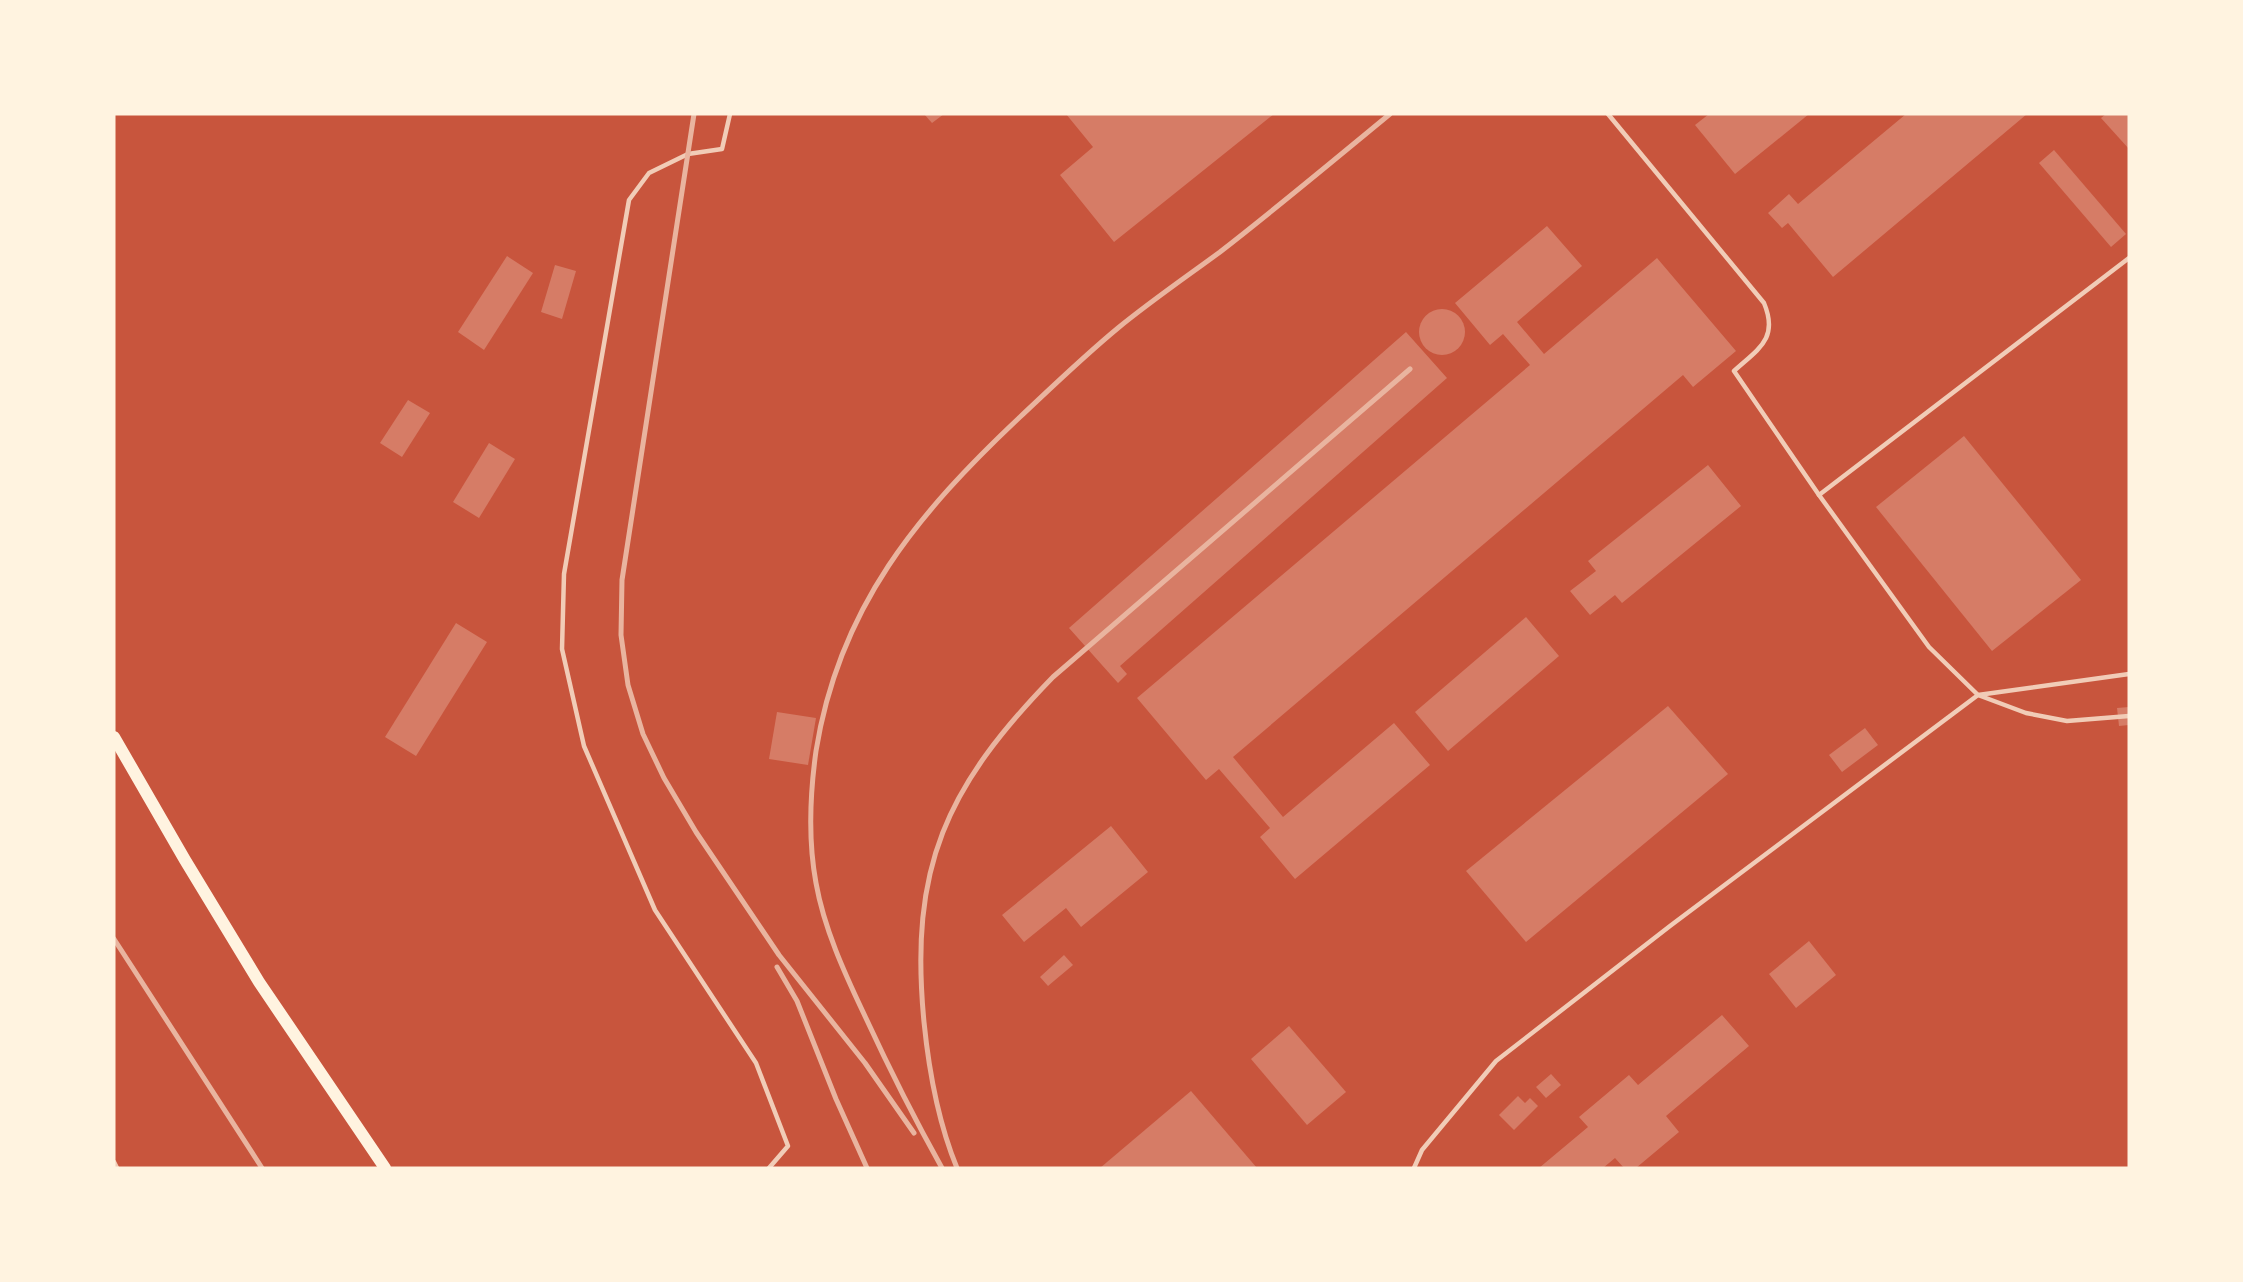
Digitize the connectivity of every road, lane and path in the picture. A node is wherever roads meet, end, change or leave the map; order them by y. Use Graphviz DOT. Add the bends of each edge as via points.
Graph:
graph roads {
  1 [pos="730,114"];
  2 [pos="1608,114"];
  3 [pos="2129,258"];
  4 [pos="1819,495"];
  5 [pos="2129,674"];
  6 [pos="1978,695"];
  7 [pos="2129,716"];
  8 [pos="114,737"];
  9 [pos="114,1162"];
  10 [pos="117,1168"];
  11 [pos="384,1168"];
  12 [pos="769,1168"];
  13 [pos="1415,1168"];
  1 -- 12 [label="lane" via="722,149 688,154 649,173 629,200 564,574 562,649 584,746 655,910 756,1063 788,1146"];
  2 -- 4 [label="lane" via="1764,303 1768,336 1734,371"];
  3 -- 4 [label="lane"];
  4 -- 6 [label="lane" via="1929,647"];
  5 -- 6 [label="lane"];
  6 -- 7 [label="lane" via="2026,713 2067,721"];
  6 -- 13 [label="lane" via="1496,1061 1422,1150"];
  8 -- 11 [label="main road" via="259,982"];
  9 -- 10 [label="lane"];
}
